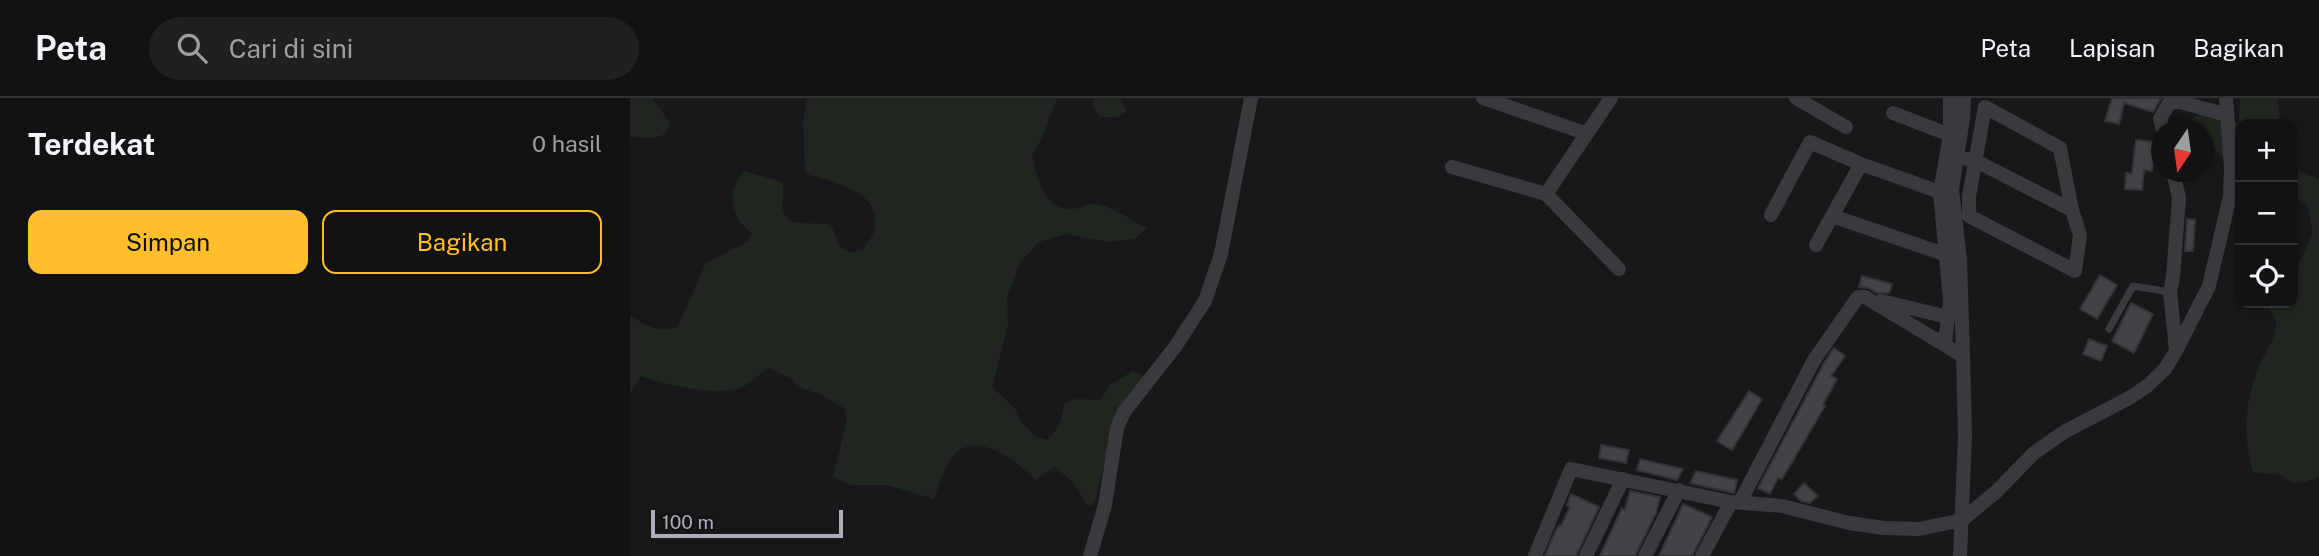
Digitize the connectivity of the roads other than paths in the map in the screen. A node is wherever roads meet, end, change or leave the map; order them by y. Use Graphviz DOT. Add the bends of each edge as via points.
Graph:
graph roads {
  1 [pos="1251,98"];
  2 [pos="1483,98"];
  3 [pos="1611,98"];
  4 [pos="1796,98"];
  5 [pos="1950,98"];
  6 [pos="1964,98"];
  7 [pos="2225,98"];
  8 [pos="1893,113"];
  9 [pos="2227,115"];
  10 [pos="2160,119"];
  11 [pos="1846,127"];
  12 [pos="1585,133"];
  13 [pos="1950,135"];
  14 [pos="1958,156"];
  15 [pos="1976,161"];
  16 [pos="1861,164"];
  17 [pos="1451,167"];
  18 [pos="2175,182"];
  19 [pos="1940,192"];
  20 [pos="1546,194"];
  21 [pos="2072,211"];
  22 [pos="1771,215"];
  23 [pos="1832,216"];
  24 [pos="1816,244"];
  25 [pos="1944,254"];
  26 [pos="1619,269"];
  27 [pos="2170,292"];
  28 [pos="1865,297"];
  29 [pos="1948,317"];
  30 [pos="2109,328"];
  31 [pos="1945,343"];
  32 [pos="2176,351"];
  33 [pos="1963,356"];
  34 [pos="1623,479"];
  35 [pos="1679,491"];
  36 [pos="1735,502"];
  37 [pos="1962,520"];
  38 [pos="1090,556"];
  39 [pos="1535,556"];
  40 [pos="1586,556"];
  41 [pos="1645,556"];
  42 [pos="1702,556"];
  43 [pos="1960,556"];
  1 -- 38 [label="street" via="1221,254 1205,301 1124,412"];
  2 -- 12 [label="street"];
  3 -- 12 [label="street"];
  4 -- 11 [label="street"];
  5 -- 13 [label="street"];
  6 -- 14 [label="street"];
  7 -- 9 [label="street"];
  8 -- 13 [label="street"];
  9 -- 10 [label="street" via="2174,102"];
  9 -- 32 [label="street" via="2230,196 2209,286"];
  12 -- 20 [label="street"];
  13 -- 19 [label="street"];
  14 -- 15 [label="street"];
  14 -- 33 [label="street" via="1952,190"];
  15 -- 21 [label="street"];
  15 -- 21 [label="street" via="1985,107 2060,148"];
  15 -- 21 [label="street" via="1969,216 2076,271 2080,235"];
  16 -- 19 [label="street"];
  16 -- 22 [label="street" via="1810,142"];
  16 -- 23 [label="street"];
  17 -- 20 [label="street"];
  18 -- 27 [label="street" via="2179,198"];
  19 -- 25 [label="street"];
  20 -- 26 [label="street"];
  23 -- 24 [label="street"];
  23 -- 25 [label="street"];
  25 -- 29 [label="street"];
  27 -- 30 [label="lane" via="2133,286"];
  27 -- 32 [label="street"];
  28 -- 29 [label="street"];
  28 -- 31 [label="street"];
  28 -- 36 [label="street" via="1856,299 1814,360"];
  29 -- 31 [label="street"];
  31 -- 33 [label="street"];
  32 -- 37 [label="street" via="2147,386 2034,453"];
  33 -- 37 [label="street"];
  34 -- 35 [label="street"];
  34 -- 39 [label="street" via="1570,469"];
  34 -- 40 [label="street"];
  35 -- 36 [label="street"];
  35 -- 41 [label="street"];
  36 -- 37 [label="street" via="1782,506 1884,528 1919,529"];
  36 -- 42 [label="street"];
  37 -- 43 [label="street"];
}
